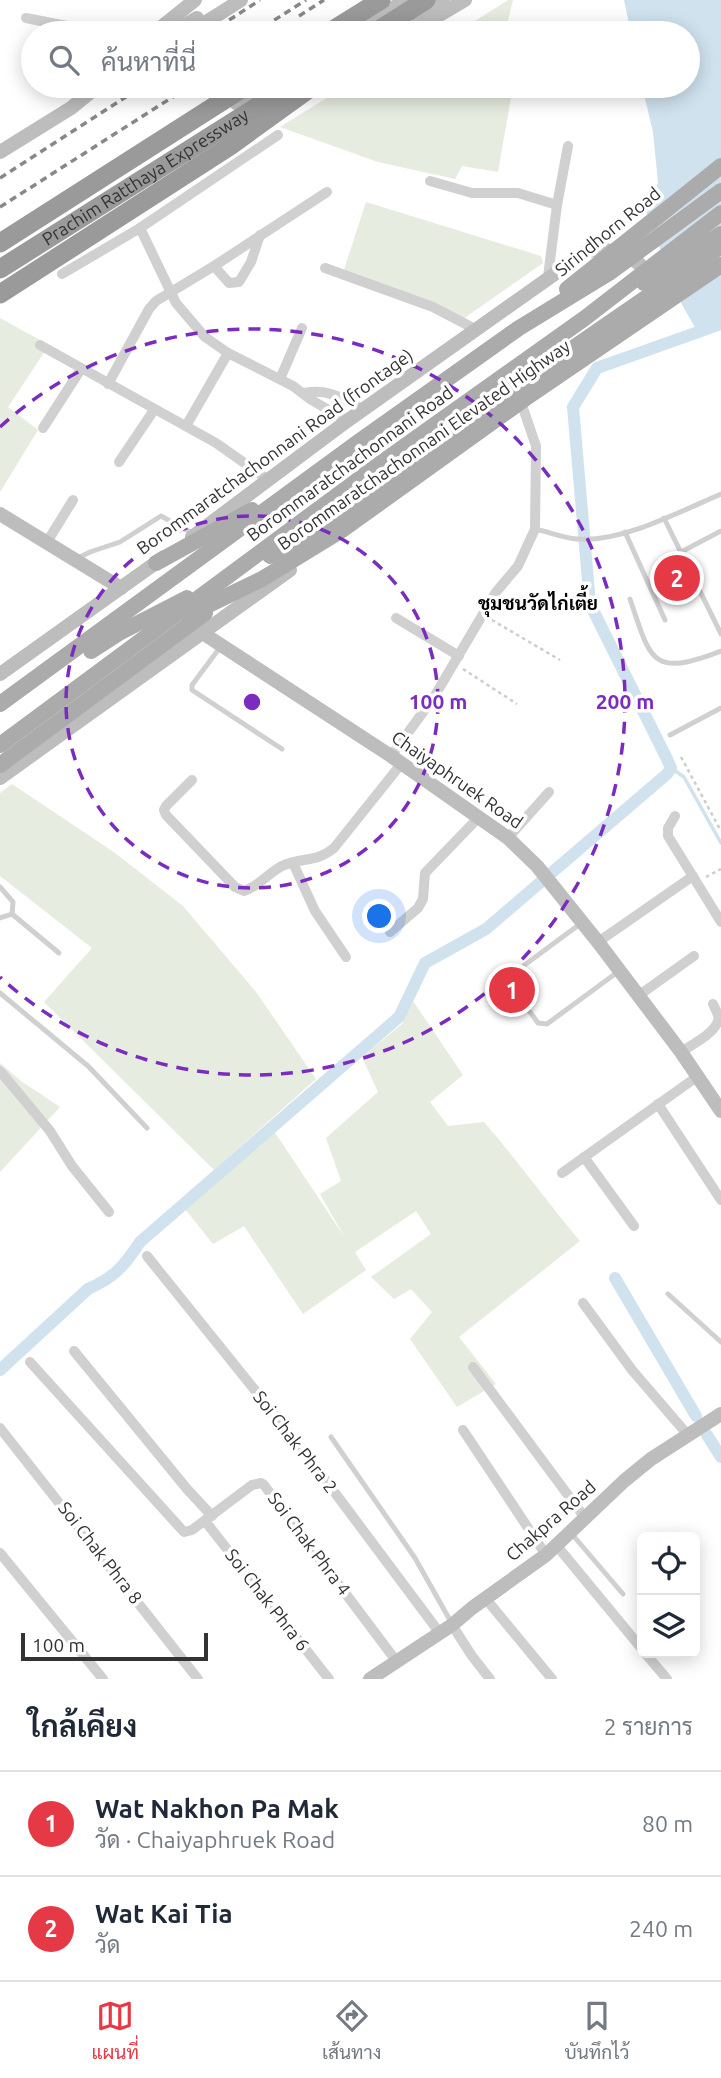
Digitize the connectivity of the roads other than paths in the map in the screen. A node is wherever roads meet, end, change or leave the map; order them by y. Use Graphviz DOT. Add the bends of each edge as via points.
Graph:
graph roads {
  1 [pos="224,0"];
  2 [pos="241,0"];
  3 [pos="381,0"];
  4 [pos="426,0"];
  5 [pos="443,0"];
  6 [pos="465,0"];
  7 [pos="186,3"];
  8 [pos="406,16"];
  9 [pos="26,18"];
  10 [pos="41,21"];
  11 [pos="167,21"];
  12 [pos="192,21"];
  13 [pos="208,21"];
  14 [pos="347,21"];
  15 [pos="408,21"];
  16 [pos="83,98"];
  17 [pos="87,98"];
  18 [pos="227,98"];
  19 [pos="245,98"];
  20 [pos="269,98"];
  21 [pos="273,98"];
  22 [pos="284,98"];
  23 [pos="295,98"];
  24 [pos="71,108"];
  25 [pos="201,134"];
  26 [pos="278,135"];
  27 [pos="568,146"];
  28 [pos="0,152"];
  29 [pos="721,166"];
  30 [pos="430,181"];
  31 [pos="721,191"];
  32 [pos="327,192"];
  33 [pos="556,205"];
  34 [pos="721,213"];
  35 [pos="139,228"];
  36 [pos="721,234"];
  37 [pos="260,235"];
  38 [pos="0,243"];
  39 [pos="721,246"];
  40 [pos="0,253"];
  41 [pos="0,263"];
  42 [pos="721,265"];
  43 [pos="214,266"];
  44 [pos="325,268"];
  45 [pos="0,269"];
  46 [pos="62,274"];
  47 [pos="548,277"];
  48 [pos="170,292"];
  49 [pos="0,293"];
  50 [pos="585,318"];
  51 [pos="302,328"];
  52 [pos="519,328"];
  53 [pos="475,329"];
  54 [pos="40,345"];
  55 [pos="228,353"];
  56 [pos="81,369"];
  57 [pos="280,379"];
  58 [pos="108,384"];
  59 [pos="304,393"];
  60 [pos="523,408"];
  61 [pos="154,410"];
  62 [pos="363,410"];
  63 [pos="347,421"];
  64 [pos="186,426"];
  65 [pos="43,428"];
  66 [pos="119,461"];
  67 [pos="310,477"];
  68 [pos="267,479"];
  69 [pos="339,494"];
  70 [pos="721,494"];
  71 [pos="73,500"];
  72 [pos="0,514"];
  73 [pos="664,518"];
  74 [pos="535,529"];
  75 [pos="721,531"];
  76 [pos="625,532"];
  77 [pos="195,535"];
  78 [pos="47,542"];
  79 [pos="681,552"];
  80 [pos="76,559"];
  81 [pos="156,563"];
  82 [pos="298,565"];
  83 [pos="121,588"];
  84 [pos="227,597"];
  85 [pos="630,599"];
  86 [pos="396,618"];
  87 [pos="665,620"];
  88 [pos="201,632"];
  89 [pos="119,633"];
  90 [pos="721,634"];
  91 [pos="221,646"];
  92 [pos="721,650"];
  93 [pos="457,660"];
  94 [pos="0,674"];
  95 [pos="0,693"];
  96 [pos="0,704"];
  97 [pos="721,708"];
  98 [pos="0,715"];
  99 [pos="670,735"];
  100 [pos="0,736"];
  101 [pos="0,745"];
  102 [pos="282,749"];
  103 [pos="396,760"];
  104 [pos="0,765"];
  105 [pos="0,778"];
  106 [pos="192,780"];
  107 [pos="549,793"];
  108 [pos="675,816"];
  109 [pos="479,817"];
  110 [pos="508,838"];
  111 [pos="293,863"];
  112 [pos="695,879"];
  113 [pos="0,887"];
  114 [pos="12,914"];
  115 [pos="0,918"];
  116 [pos="721,922"];
  117 [pos="582,923"];
  118 [pos="390,932"];
  119 [pos="598,942"];
  120 [pos="60,953"];
  121 [pos="694,956"];
  122 [pos="346,957"];
  123 [pos="619,971"];
  124 [pos="0,993"];
  125 [pos="638,996"];
  126 [pos="713,1004"];
  127 [pos="681,1052"];
  128 [pos="0,1071"];
  129 [pos="698,1076"];
  130 [pos="658,1104"];
  131 [pos="721,1111"];
  132 [pos="147,1128"];
  133 [pos="584,1157"];
  134 [pos="562,1173"];
  135 [pos="721,1200"];
  136 [pos="109,1212"];
  137 [pos="634,1226"];
  138 [pos="147,1256"];
  139 [pos="668,1294"];
  140 [pos="583,1303"];
  141 [pos="721,1342"];
  142 [pos="74,1352"];
  143 [pos="30,1362"];
  144 [pos="474,1367"];
  145 [pos="721,1414"];
  146 [pos="0,1428"];
  147 [pos="463,1430"];
  148 [pos="687,1434"];
  149 [pos="331,1437"];
  150 [pos="208,1518"];
  151 [pos="585,1518"];
  152 [pos="571,1533"];
  153 [pos="552,1550"];
  154 [pos="0,1553"];
  155 [pos="623,1594"];
  156 [pos="486,1599"];
  157 [pos="452,1625"];
  158 [pos="439,1632"];
  159 [pos="637,1643"];
  160 [pos="650,1658"];
  161 [pos="397,1662"];
  162 [pos="103,1679"];
  163 [pos="198,1679"];
  164 [pos="329,1679"];
  165 [pos="370,1679"];
  166 [pos="490,1679"];
  167 [pos="552,1679"];
  168 [pos="667,1679"];
  1 -- 12 [label="main road"];
  2 -- 13 [label="main road"];
  3 -- 14 [label="highway"];
  4 -- 8 [label="highway"];
  5 -- 15 [label="main road"];
  6 -- 8 [label="main road"];
  7 -- 11 [label="main road"];
  9 -- 10 [label="street"];
  16 -- 24 [label="main road"];
  17 -- 24 [label="main road"];
  18 -- 38 [label="highway, Prachim Ratthaya Expressway"];
  19 -- 40 [label="main road"];
  20 -- 25 [label="main road"];
  21 -- 45 [label="highway, Prachim Ratthaya Expressway"];
  22 -- 25 [label="main road"];
  23 -- 49 [label="highway" via="196,169"];
  24 -- 28 [label="main road"];
  25 -- 41 [label="main road"];
  26 -- 35 [label="street"];
  27 -- 33 [label="street"];
  29 -- 52 [label="main road, Sirindhorn Road"];
  30 -- 33 [label="street" via="472,193 518,193"];
  31 -- 52 [label="main road, Borommaratchachonnani Road" via="609,273"];
  32 -- 37 [label="street"];
  33 -- 47 [label="street"];
  34 -- 50 [label="main road, Borommaratchachonnani Road"];
  35 -- 46 [label="street"];
  35 -- 48 [label="street"];
  36 -- 50 [label="main road"];
  37 -- 43 [label="street"];
  37 -- 43 [label="street" via="239,282 229,283"];
  39 -- 89 [label="main road, Borommaratchachonnani Elevated Highway" via="306,535"];
  42 -- 84 [label="main road, Borommaratchachonnani Elevated Highway" via="342,530"];
  43 -- 48 [label="street"];
  44 -- 53 [label="street" via="433,307"];
  47 -- 53 [label="main road, Borommaratchachonnani Road (frontage)"];
  47 -- 60 [label="main road, Borommaratchachonnani Road (frontage)" via="587,251 620,252 646,271 657,304 644,321"];
  48 -- 55 [label="street" via="205,337"];
  48 -- 58 [label="street" via="149,309"];
  50 -- 69 [label="main road, Borommaratchachonnani Road"];
  51 -- 57 [label="street"];
  52 -- 67 [label="main road, Borommaratchachonnani Road"];
  53 -- 62 [label="main road, Borommaratchachonnani Road (frontage)"];
  54 -- 56 [label="street"];
  55 -- 57 [label="street"];
  55 -- 64 [label="street"];
  56 -- 58 [label="street"];
  56 -- 65 [label="street"];
  57 -- 59 [label="street"];
  58 -- 61 [label="street"];
  59 -- 62 [label="street" via="334,393"];
  59 -- 63 [label="street"];
  60 -- 74 [label="street" via="536,446"];
  60 -- 82 [label="main road"];
  61 -- 64 [label="street"];
  61 -- 66 [label="street"];
  62 -- 63 [label="main road, Borommaratchachonnani Road (frontage)"];
  63 -- 68 [label="main road, Borommaratchachonnani Road (frontage)"];
  64 -- 68 [label="street"];
  67 -- 81 [label="main road"];
  67 -- 96 [label="main road, Borommaratchachonnani Road"];
  68 -- 77 [label="main road, Borommaratchachonnani Road (frontage)"];
  69 -- 82 [label="main road"];
  69 -- 101 [label="main road, Borommaratchachonnani Road"];
  70 -- 73 [label="lane"];
  71 -- 78 [label="street"];
  72 -- 78 [label="main road"];
  73 -- 76 [label="lane"];
  73 -- 79 [label="lane"];
  74 -- 76 [label="lane" via="577,539"];
  74 -- 93 [label="street" via="519,566 496,592"];
  75 -- 79 [label="lane"];
  76 -- 87 [label="lane"];
  77 -- 80 [label="lane" via="161,516 120,542"];
  77 -- 81 [label="main road, Borommaratchachonnani Road (frontage)"];
  78 -- 80 [label="main road"];
  79 -- 90 [label="lane"];
  80 -- 83 [label="main road"];
  81 -- 83 [label="main road, Borommaratchachonnani Road (frontage)"];
  82 -- 88 [label="main road"];
  83 -- 94 [label="main road, Borommaratchachonnani Road (frontage)"];
  84 -- 100 [label="main road, Borommaratchachonnani Elevated Highway" via="122,651"];
  84 -- 104 [label="main road"];
  85 -- 92 [label="lane" via="645,643 663,662 698,660"];
  86 -- 93 [label="street"];
  88 -- 91 [label="main road, Chaiyaphruek Road"];
  88 -- 105 [label="main road"];
  89 -- 95 [label="main road"];
  89 -- 98 [label="main road, Borommaratchachonnani Elevated Highway"];
  91 -- 102 [label="lane" via="192,690"];
  91 -- 103 [label="main road, Chaiyaphruek Road"];
  93 -- 103 [label="street"];
  97 -- 99 [label="lane"];
  103 -- 109 [label="main road, Chaiyaphruek Road"];
  103 -- 111 [label="street" via="334,848 318,859"];
  106 -- 111 [label="street" via="164,810 235,887 250,889"];
  107 -- 110 [label="street"];
  108 -- 112 [label="street" via="668,836"];
  109 -- 110 [label="main road, Chaiyaphruek Road"];
  109 -- 118 [label="street" via="425,873 418,908"];
  110 -- 117 [label="main road, Chaiyaphruek Road"];
  111 -- 122 [label="street" via="315,911"];
  112 -- 116 [label="street"];
  112 -- 119 [label="street"];
  113 -- 114 [label="lane" via="13,902"];
  114 -- 115 [label="lane"];
  114 -- 120 [label="lane"];
  117 -- 119 [label="main road, Chaiyaphruek Road"];
  117 -- 123 [label="lane" via="511,975 512,987 538,1023 547,1024"];
  119 -- 123 [label="main road, Chaiyaphruek Road"];
  121 -- 125 [label="street"];
  123 -- 125 [label="main road, Chaiyaphruek Road"];
  124 -- 132 [label="lane" via="88,1066"];
  125 -- 127 [label="main road, Chaiyaphruek Road"];
  126 -- 127 [label="street" via="718,1023"];
  127 -- 129 [label="main road, Chaiyaphruek Road"];
  128 -- 136 [label="street"];
  129 -- 130 [label="street"];
  129 -- 131 [label="main road, Chaiyaphruek Road"];
  130 -- 133 [label="street"];
  130 -- 135 [label="street"];
  133 -- 134 [label="street"];
  133 -- 137 [label="street"];
  138 -- 158 [label="street, Soi Chak Phra 2" via="303,1450"];
  139 -- 141 [label="lane"];
  140 -- 148 [label="street"];
  142 -- 150 [label="street, Soi Chak Phra 6"];
  143 -- 150 [label="street" via="179,1528 188,1532"];
  144 -- 151 [label="street"];
  145 -- 148 [label="main road, Chakpra Road"];
  146 -- 163 [label="street, Soi Chak Phra 8"];
  147 -- 153 [label="street"];
  148 -- 151 [label="main road, Chakpra Road" via="624,1481"];
  149 -- 157 [label="lane" via="415,1558"];
  150 -- 161 [label="street, Soi Chak Phra 4" via="252,1485 264,1485"];
  150 -- 164 [label="street, Soi Chak Phra 6"];
  151 -- 152 [label="main road, Chakpra Road"];
  152 -- 153 [label="main road, Chakpra Road"];
  152 -- 155 [label="lane"];
  153 -- 156 [label="main road, Chakpra Road"];
  153 -- 159 [label="street"];
  154 -- 162 [label="street"];
  156 -- 157 [label="main road, Chakpra Road"];
  156 -- 167 [label="street"];
  157 -- 158 [label="main road, Chakpra Road"];
  157 -- 166 [label="street"];
  158 -- 161 [label="main road, Chakpra Road"];
  160 -- 168 [label="street"];
  161 -- 165 [label="main road, Chakpra Road"];
}
